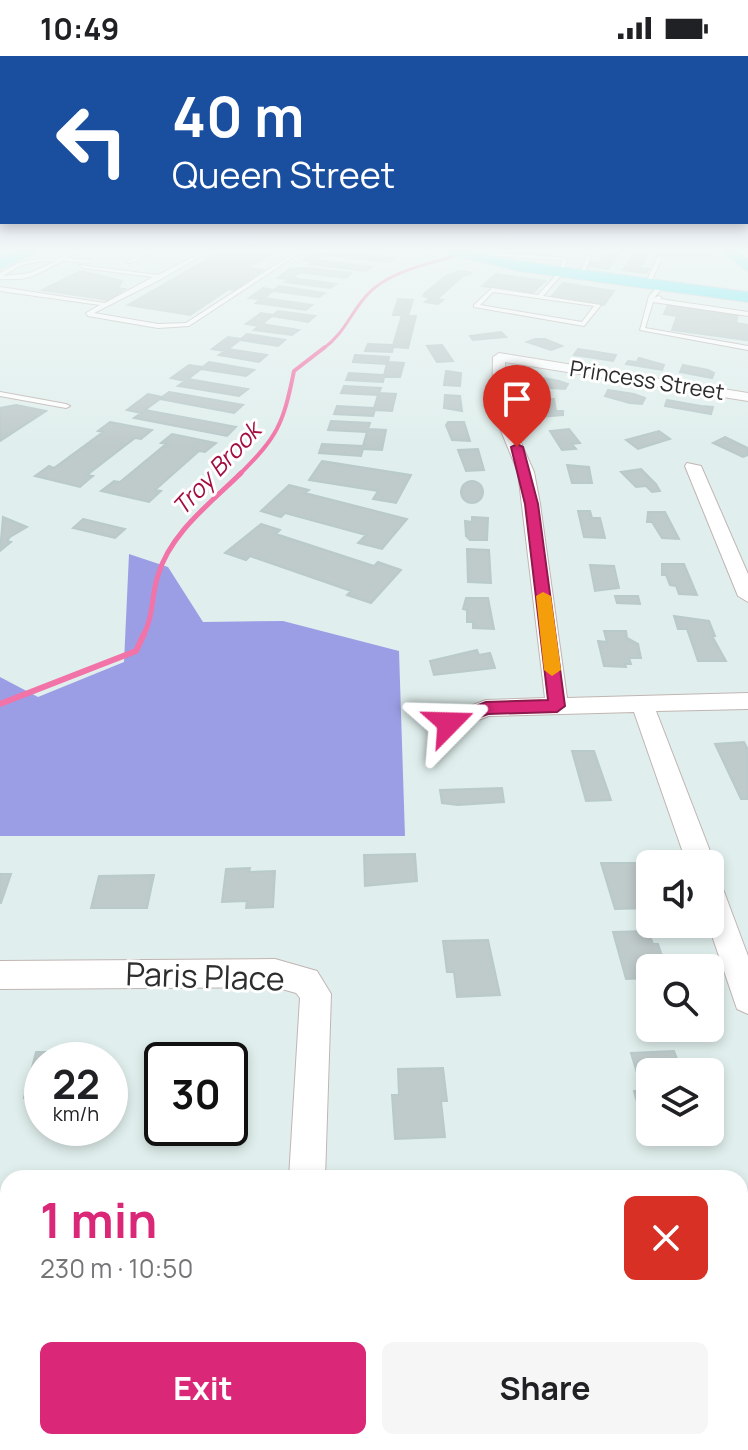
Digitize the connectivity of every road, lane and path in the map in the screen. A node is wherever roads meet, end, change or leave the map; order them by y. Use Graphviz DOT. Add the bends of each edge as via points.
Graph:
graph roads {
  1 [pos="94,315"];
  2 [pos="202,315"];
  3 [pos="530,315"];
  4 [pos="591,315"];
  5 [pos="645,315"];
  6 [pos="179,316"];
  7 [pos="187,325"];
  8 [pos="748,348"];
  9 [pos="0,394"];
  10 [pos="748,397"];
  11 [pos="66,406"];
  12 [pos="693,466"];
  13 [pos="748,596"];
  14 [pos="748,701"];
  15 [pos="642,704"];
  16 [pos="557,706"];
  17 [pos="449,723"];
  18 [pos="696,850"];
  19 [pos="724,930"];
  20 [pos="0,975"];
  21 [pos="748,999"];
  22 [pos="307,1170"];
  1 -- 7 [label="lane" via="158,326"];
  2 -- 7 [label="lane"];
  3 -- 4 [label="lane" via="584,324"];
  5 -- 8 [label="lane" via="641,325 647,332"];
  6 -- 7 [label="lane"];
  9 -- 11 [label="lane"];
  10 -- 16 [label="street, Princess Street" via="499,357 499,409 526,472"];
  12 -- 13 [label="street"];
  14 -- 15 [label="street"];
  15 -- 16 [label="street"];
  15 -- 18 [label="street"];
  16 -- 17 [label="street" via="486,708"];
  19 -- 21 [label="street"];
  20 -- 22 [label="street, Paris Place" via="275,973 306,981 316,994"];
}
